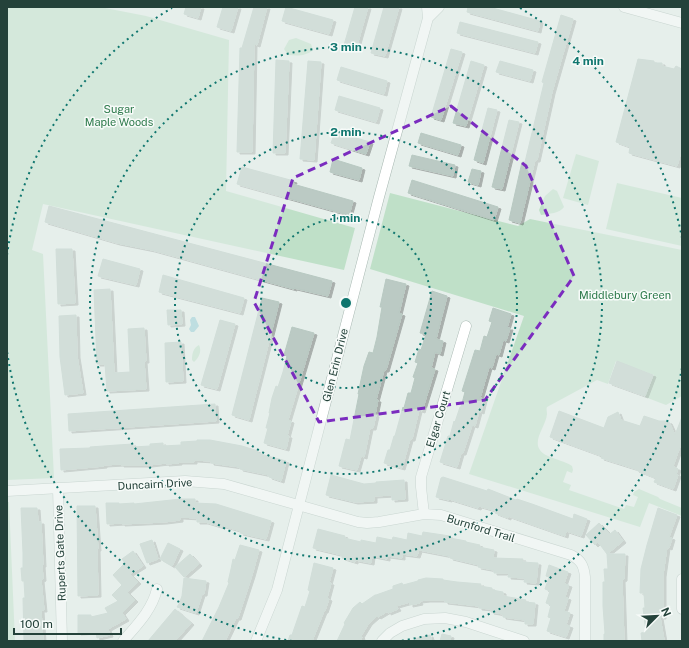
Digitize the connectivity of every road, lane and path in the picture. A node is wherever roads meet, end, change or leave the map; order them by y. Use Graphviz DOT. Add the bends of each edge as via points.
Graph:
graph roads {
  1 [pos="427,7"];
  2 [pos="439,7"];
  3 [pos="624,7"];
  4 [pos="428,18"];
  5 [pos="682,23"];
  6 [pos="466,326"];
  7 [pos="58,488"];
  8 [pos="7,491"];
  9 [pos="300,505"];
  10 [pos="424,514"];
  11 [pos="682,579"];
  12 [pos="157,589"];
  13 [pos="682,609"];
  14 [pos="62,641"];
  15 [pos="123,641"];
  16 [pos="256,641"];
  17 [pos="382,641"];
  18 [pos="524,641"];
  19 [pos="585,641"];
  1 -- 4 [label="street, Glen Erin Drive"];
  2 -- 4 [label="street, Glen Erin Drive"];
  3 -- 5 [label="street"];
  4 -- 9 [label="street, Glen Erin Drive" via="378,197"];
  6 -- 10 [label="street, Elgar Court" via="421,477"];
  7 -- 8 [label="street, Duncairn Drive"];
  7 -- 9 [label="street, Duncairn Drive" via="209,482"];
  7 -- 14 [label="street, Ruperts Gate Drive"];
  9 -- 10 [label="street, Burnford Trail" via="367,523"];
  9 -- 16 [label="street, Glen Erin Drive" via="277,590"];
  10 -- 19 [label="street, Burnford Trail" via="450,518 577,558 584,568 585,577"];
  11 -- 13 [label="street"];
  12 -- 15 [label="street" via="147,613"];
  17 -- 18 [label="street" via="402,626 445,618 466,622"];
}
